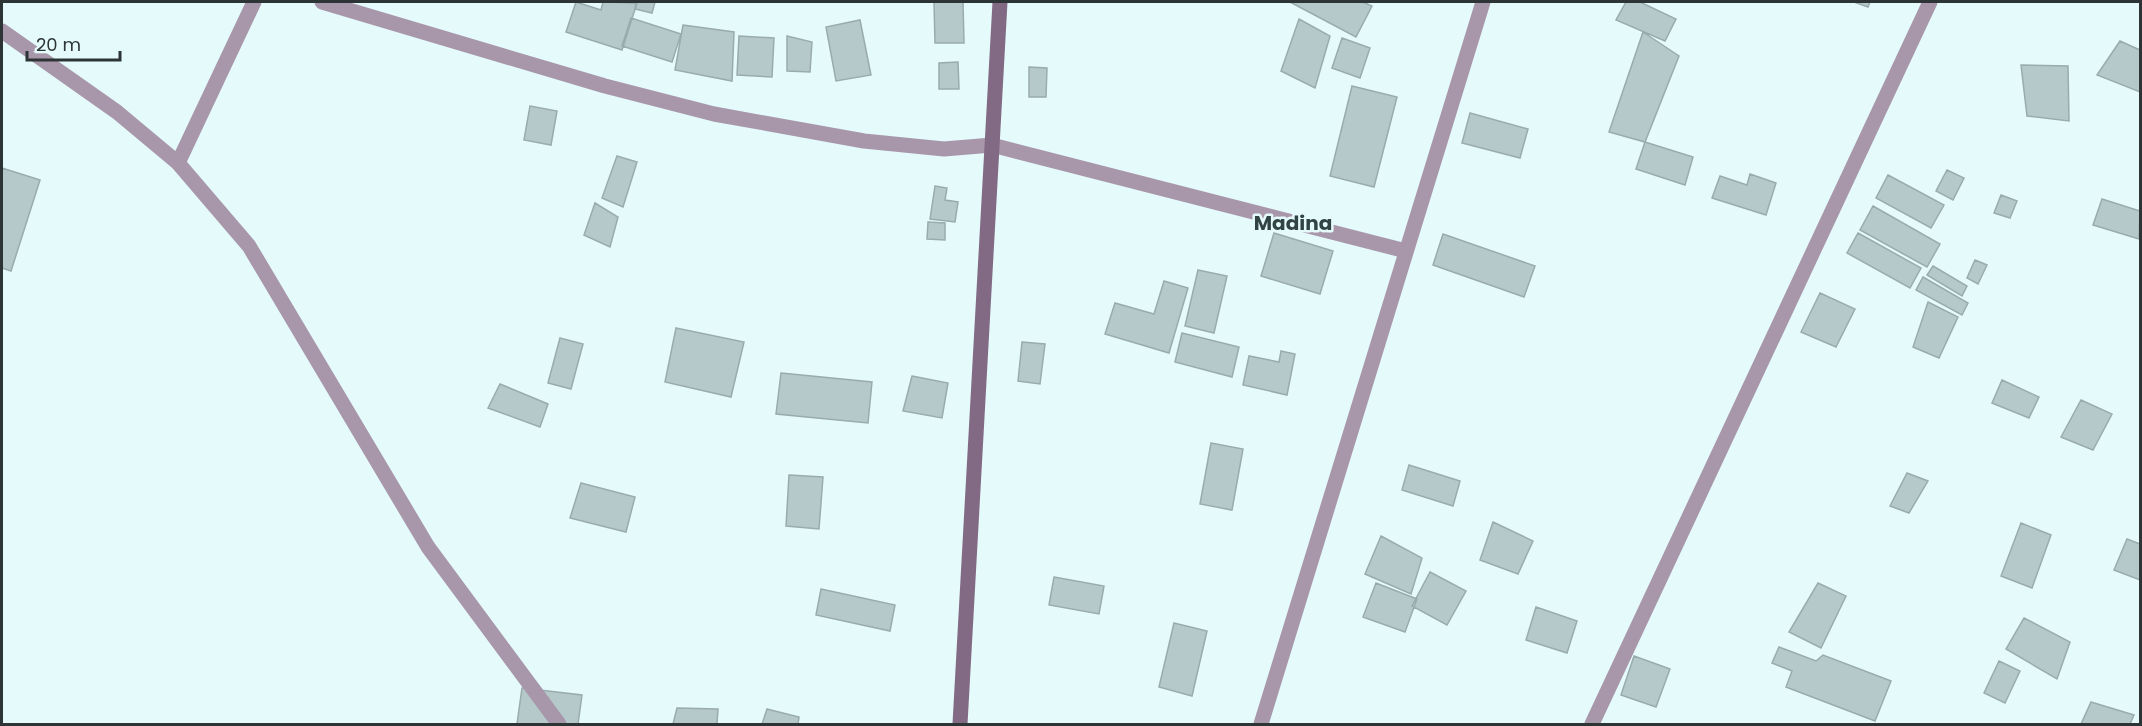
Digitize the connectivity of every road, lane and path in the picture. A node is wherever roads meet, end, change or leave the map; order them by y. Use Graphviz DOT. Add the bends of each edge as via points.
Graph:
graph roads {
  1 [pos="254,2"];
  2 [pos="322,2"];
  3 [pos="1000,2"];
  4 [pos="1483,2"];
  5 [pos="1930,2"];
  6 [pos="2,31"];
  7 [pos="992,146"];
  8 [pos="178,163"];
  9 [pos="1406,251"];
  10 [pos="559,724"];
  11 [pos="960,724"];
  12 [pos="1261,724"];
  13 [pos="1593,724"];
  1 -- 8 [label="street"];
  2 -- 7 [label="street" via="605,86 714,114 864,141 944,149"];
  3 -- 7 [label="street"];
  4 -- 9 [label="street"];
  5 -- 13 [label="street"];
  6 -- 8 [label="street" via="117,112"];
  7 -- 9 [label="street"];
  7 -- 11 [label="street"];
  8 -- 10 [label="street" via="249,246 428,547"];
  9 -- 12 [label="street"];
}
